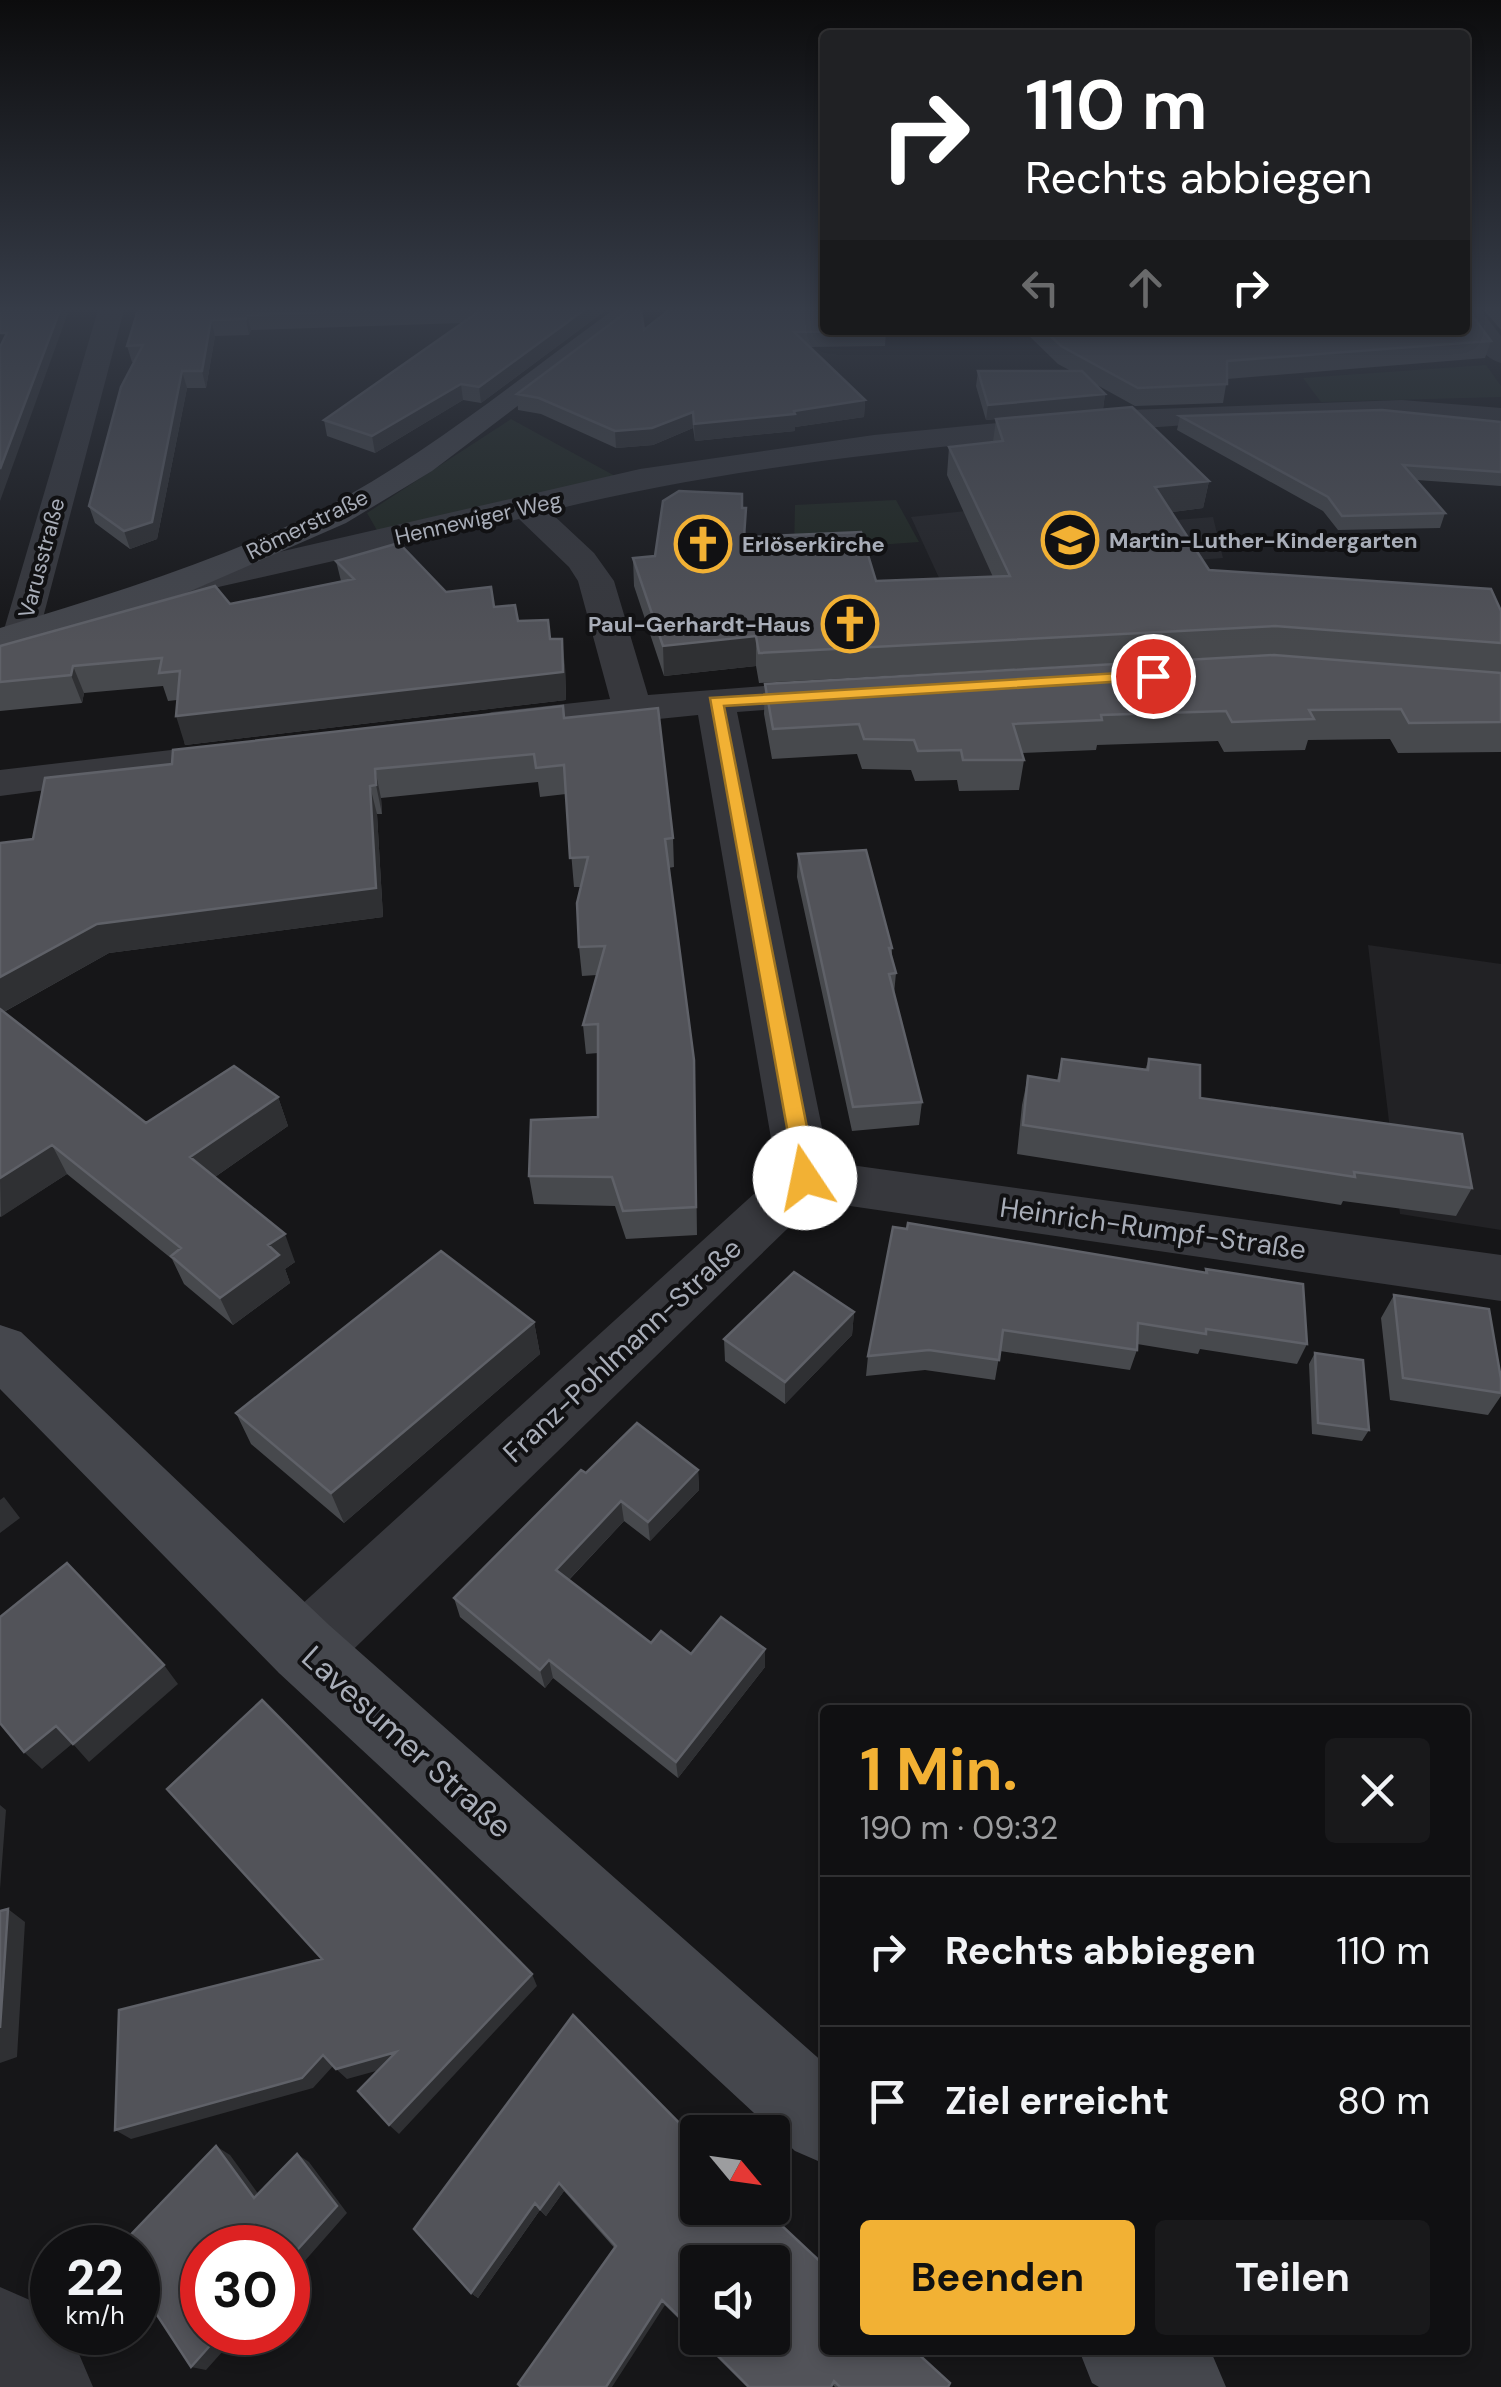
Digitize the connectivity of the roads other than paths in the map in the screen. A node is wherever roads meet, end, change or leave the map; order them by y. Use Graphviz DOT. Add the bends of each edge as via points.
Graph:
graph roads {
  1 [pos="77,421"];
  2 [pos="475,421"];
  3 [pos="1141,421"];
  4 [pos="526,507"];
  5 [pos="174,586"];
  6 [pos="10,636"];
  7 [pos="869,690"];
  8 [pos="716,701"];
  9 [pos="632,708"];
  10 [pos="454,729"];
  11 [pos="277,750"];
  12 [pos="0,783"];
  13 [pos="805,1178"];
  14 [pos="1501,1278"];
  15 [pos="0,1350"];
  16 [pos="304,1649"];
  17 [pos="820,2117"];
  18 [pos="0,2333"];
  19 [pos="1132,2355"];
  20 [pos="46,2387"];
  21 [pos="1179,2387"];
  1 -- 6 [label="street, Varusstraße"];
  2 -- 5 [label="street, Römerstraße" via="334,516"];
  3 -- 4 [label="street, Hennewiger Weg" via="973,432 714,466"];
  4 -- 5 [label="street, Hennewiger Weg"];
  4 -- 9 [label="street" via="596,582"];
  5 -- 6 [label="street, Römerstraße"];
  7 -- 8 [label="street"];
  8 -- 9 [label="street"];
  8 -- 13 [label="street"];
  9 -- 10 [label="street"];
  11 -- 12 [label="street"];
  13 -- 14 [label="street, Heinrich-Rumpf-Straße"];
  13 -- 16 [label="street, Franz-Pohlmann-Straße"];
  15 -- 16 [label="street, Lavesumer Straße"];
  16 -- 17 [label="street, Lavesumer Straße"];
  18 -- 20 [label="street"];
  19 -- 21 [label="street"];
}
